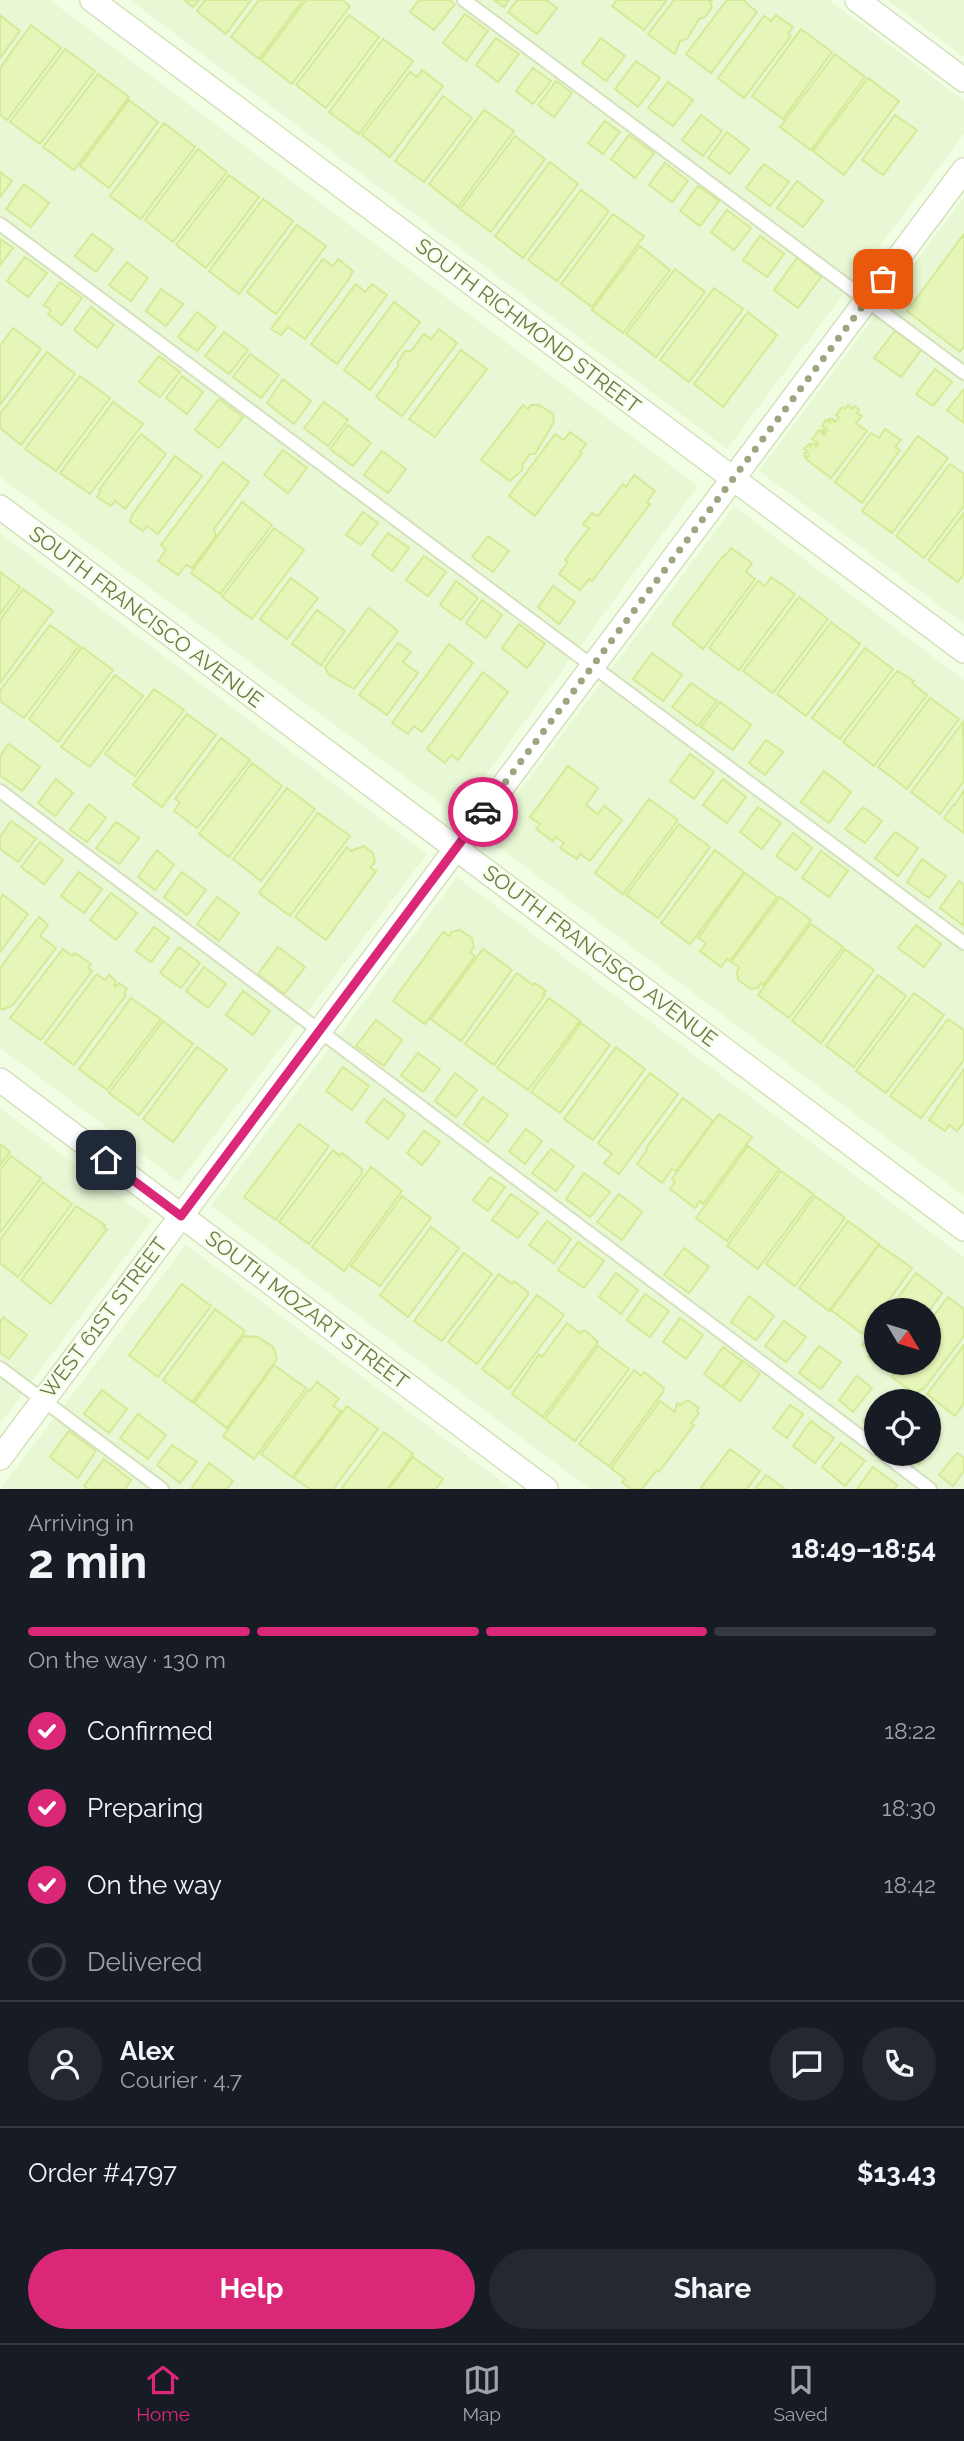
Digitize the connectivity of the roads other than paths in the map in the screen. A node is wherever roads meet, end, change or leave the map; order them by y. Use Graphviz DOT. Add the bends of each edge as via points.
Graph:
graph roads {
  1 [pos="92,0"];
  2 [pos="464,0"];
  3 [pos="857,0"];
  4 [pos="964,80"];
  5 [pos="964,170"];
  6 [pos="0,225"];
  7 [pos="867,300"];
  8 [pos="964,373"];
  9 [pos="733,479"];
  10 [pos="0,508"];
  11 [pos="964,651"];
  12 [pos="592,667"];
  13 [pos="0,791"];
  14 [pos="456,849"];
  15 [pos="964,943"];
  16 [pos="321,1030"];
  17 [pos="0,1080"];
  18 [pos="181,1216"];
  19 [pos="964,1229"];
  20 [pos="0,1368"];
  21 [pos="43,1400"];
  22 [pos="864,1439"];
  23 [pos="0,1458"];
  24 [pos="900,1466"];
  25 [pos="162,1489"];
  26 [pos="546,1489"];
  27 [pos="930,1489"];
  1 -- 9 [label="street, SOUTH RICHMOND STREET"];
  2 -- 7 [label="lane"];
  3 -- 4 [label="street"];
  5 -- 7 [label="street, WEST 61ST STREET"];
  6 -- 12 [label="lane"];
  7 -- 8 [label="lane"];
  7 -- 9 [label="street, WEST 61ST STREET"];
  9 -- 11 [label="street, SOUTH RICHMOND STREET"];
  9 -- 12 [label="street, WEST 61ST STREET"];
  10 -- 14 [label="street, SOUTH FRANCISCO AVENUE"];
  12 -- 14 [label="street, WEST 61ST STREET"];
  12 -- 15 [label="lane"];
  13 -- 16 [label="lane"];
  14 -- 16 [label="street, WEST 61ST STREET"];
  14 -- 19 [label="street, SOUTH FRANCISCO AVENUE"];
  16 -- 18 [label="street, WEST 61ST STREET"];
  16 -- 22 [label="lane"];
  17 -- 18 [label="street, SOUTH MOZART STREET"];
  18 -- 21 [label="street, WEST 61ST STREET"];
  18 -- 26 [label="street, SOUTH MOZART STREET"];
  20 -- 21 [label="lane"];
  21 -- 23 [label="street, WEST 61ST STREET"];
  21 -- 25 [label="lane"];
  24 -- 27 [label="lane"];
}
